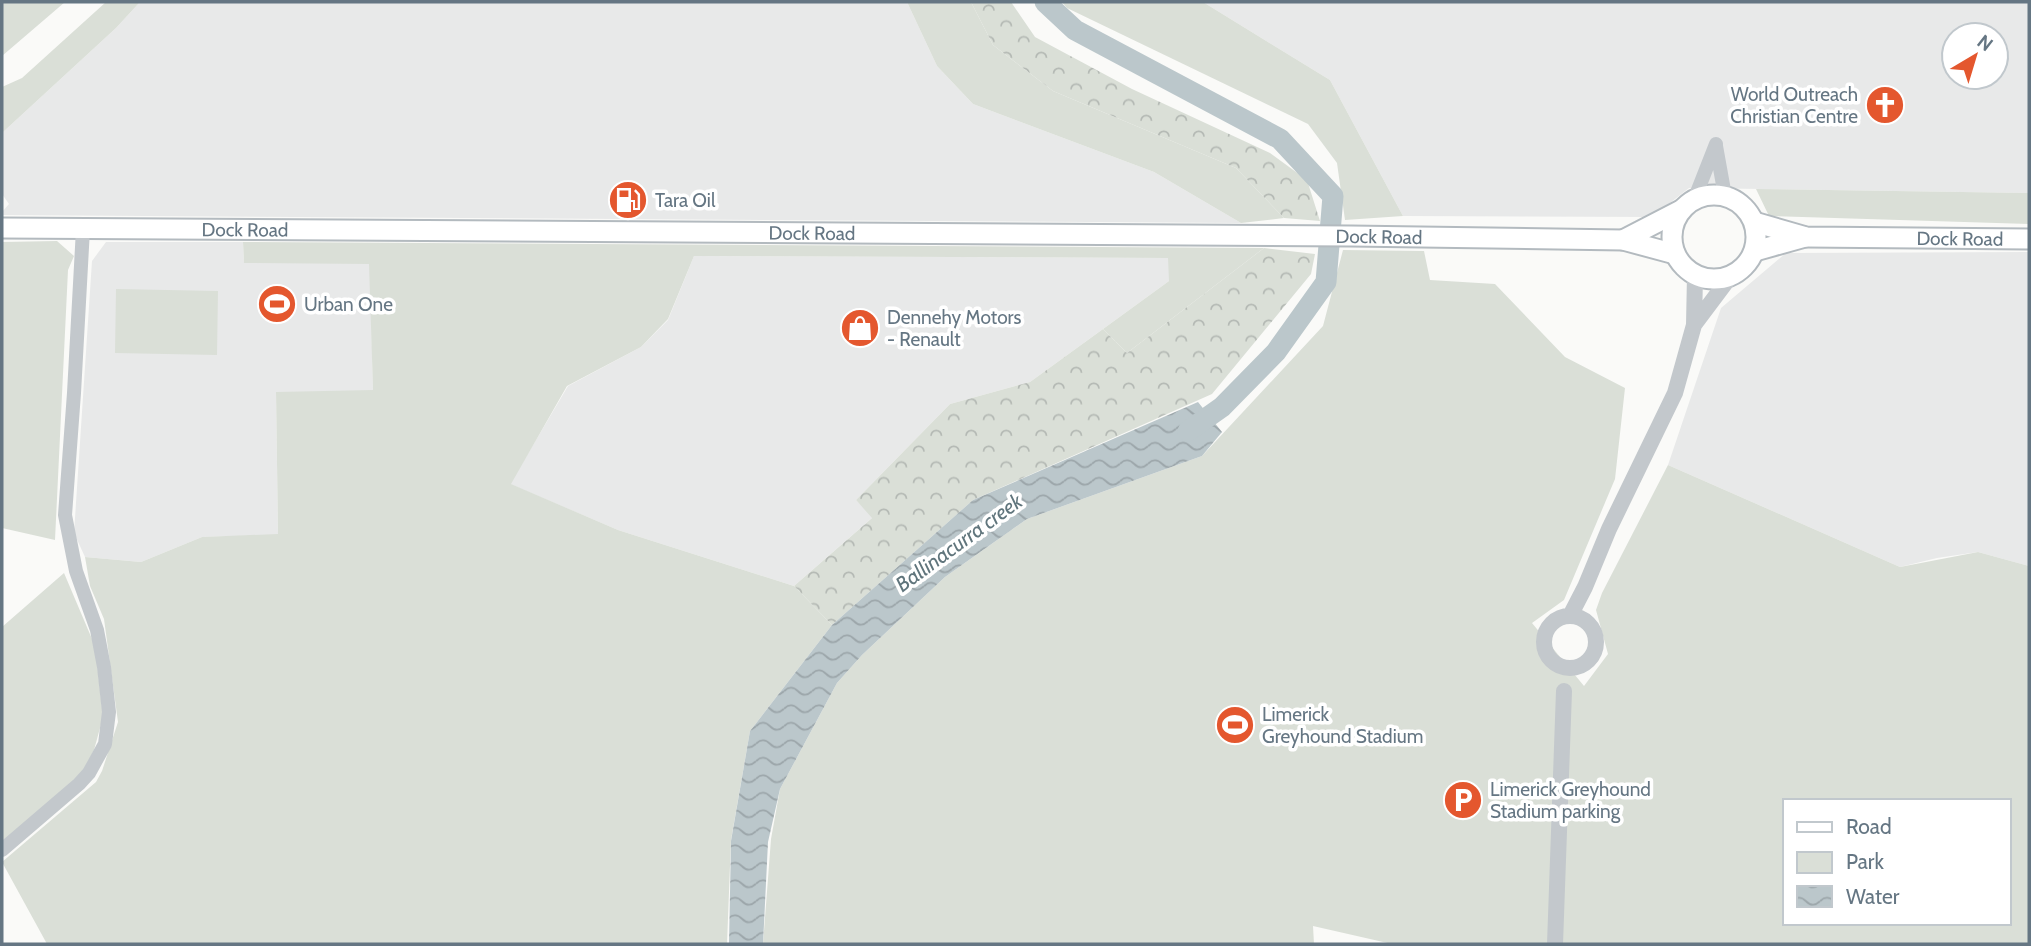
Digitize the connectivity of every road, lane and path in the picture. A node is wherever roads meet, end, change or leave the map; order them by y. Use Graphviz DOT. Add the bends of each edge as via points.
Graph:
graph roads {
  1 [pos="1725,197"];
  2 [pos="1687,205"];
  3 [pos="1754,222"];
  4 [pos="2,228"];
  5 [pos="83,229"];
  6 [pos="1806,237"];
  7 [pos="2029,239"];
  8 [pos="1623,240"];
  9 [pos="1755,251"];
  10 [pos="1675,254"];
  11 [pos="1695,275"];
  12 [pos="1730,277"];
  13 [pos="1694,325"];
  14 [pos="1586,587"];
  15 [pos="1570,616"];
  16 [pos="1588,622"];
  17 [pos="1554,663"];
  18 [pos="1585,664"];
  19 [pos="1564,691"];
  20 [pos="2,850"];
  21 [pos="1555,944"];
  1 -- 2 [label="main road" via="1709,195"];
  1 -- 2 [label="street" via="1716,144"];
  1 -- 3 [label="main road" via="1742,206"];
  2 -- 8 [label="main road, Dock Road"];
  2 -- 10 [label="main road" via="1671,231"];
  3 -- 6 [label="main road, Dock Road"];
  3 -- 9 [label="main road"];
  4 -- 5 [label="main road, Dock Road"];
  5 -- 8 [label="main road, Dock Road"];
  5 -- 20 [label="street" via="65,515 104,667 109,712 105,744 79,784"];
  6 -- 7 [label="main road, Dock Road"];
  6 -- 9 [label="main road, Dock Road"];
  8 -- 10 [label="main road, Dock Road"];
  9 -- 12 [label="main road" via="1745,267"];
  10 -- 11 [label="main road"];
  11 -- 12 [label="main road"];
  11 -- 13 [label="street"];
  12 -- 13 [label="street"];
  13 -- 14 [label="street" via="1675,393"];
  14 -- 15 [label="street"];
  14 -- 16 [label="street"];
  15 -- 16 [label="street"];
  15 -- 17 [label="street" via="1554,622 1545,635 1546,653"];
  16 -- 18 [label="street" via="1597,641"];
  17 -- 18 [label="street" via="1570,669"];
  17 -- 19 [label="street"];
  18 -- 19 [label="street"];
  19 -- 21 [label="street"];
}
